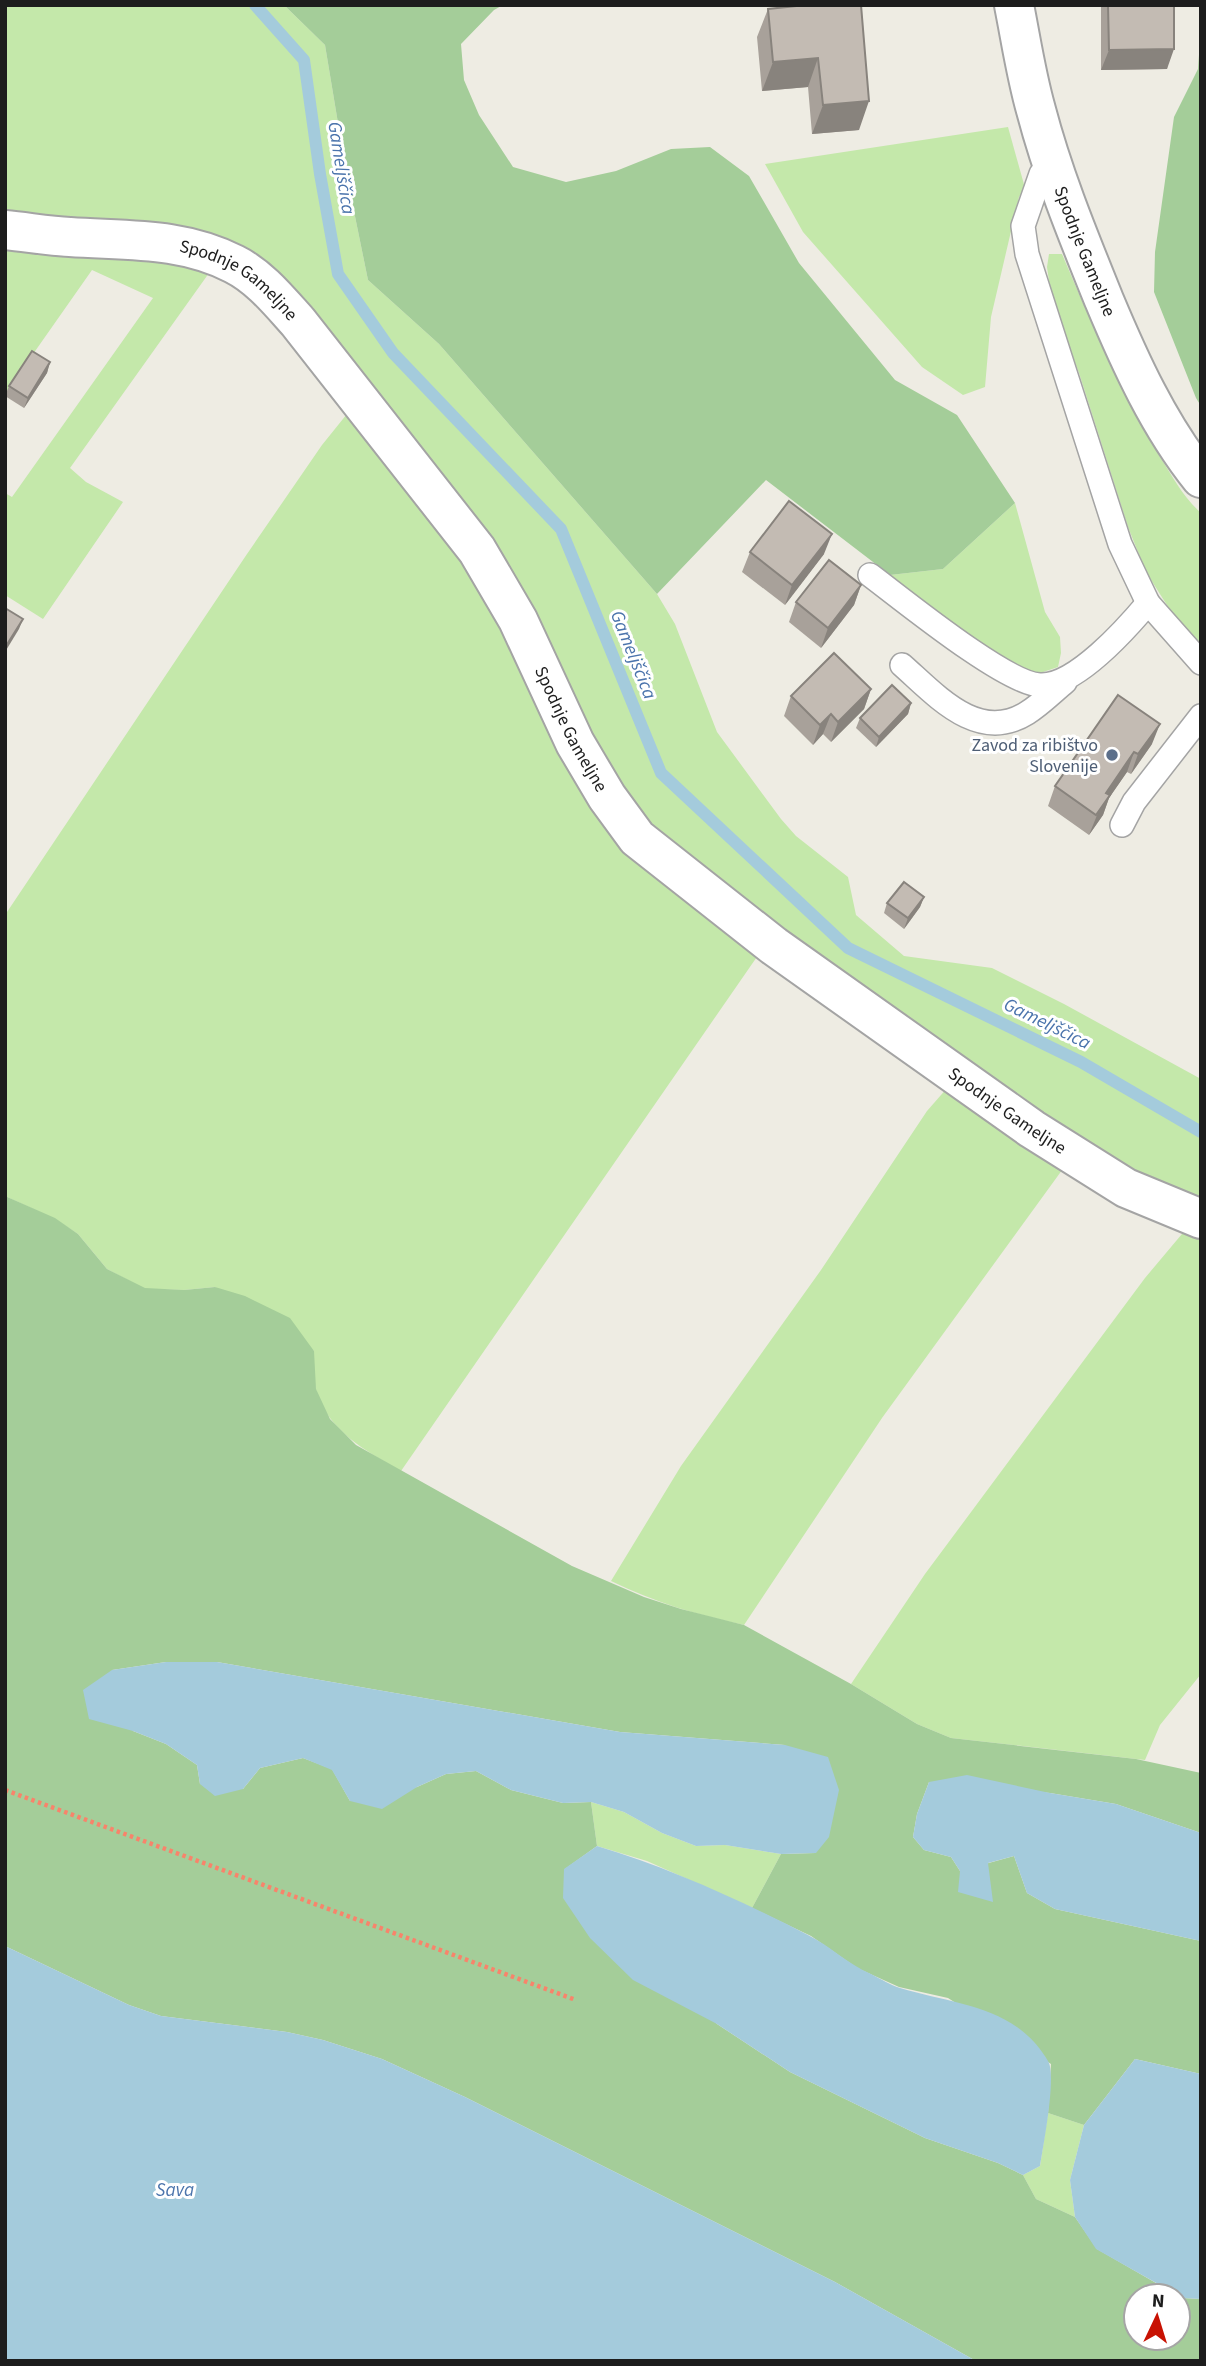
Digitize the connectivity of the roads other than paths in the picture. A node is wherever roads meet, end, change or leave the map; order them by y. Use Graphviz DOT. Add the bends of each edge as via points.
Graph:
graph roads {
  1 [pos="1014,5"];
  2 [pos="1051,161"];
  3 [pos="5,230"];
  4 [pos="1201,478"];
  5 [pos="870,575"];
  6 [pos="1148,603"];
  7 [pos="1200,663"];
  8 [pos="902,665"];
  9 [pos="1201,669"];
  10 [pos="1070,677"];
  11 [pos="1201,716"];
  12 [pos="1122,825"];
  13 [pos="1201,1219"];
  1 -- 2 [label="street, Spodnje Gameljne"];
  2 -- 4 [label="street, Spodnje Gameljne" via="1077,234 1148,396"];
  2 -- 6 [label="lane" via="1041,174 1023,226 1027,254 1120,544"];
  3 -- 13 [label="street, Spodnje Gameljne" via="144,239 198,249 236,264 269,290 477,550 518,620 575,743 638,838 774,946 1032,1129 1126,1188"];
  5 -- 10 [label="lane" via="1011,676 1040,685"];
  6 -- 7 [label="lane"];
  6 -- 10 [label="lane" via="1123,634"];
  7 -- 9 [label="lane"];
  8 -- 10 [label="lane" via="972,719 996,724 1026,714"];
  11 -- 12 [label="lane" via="1134,802"];
}
